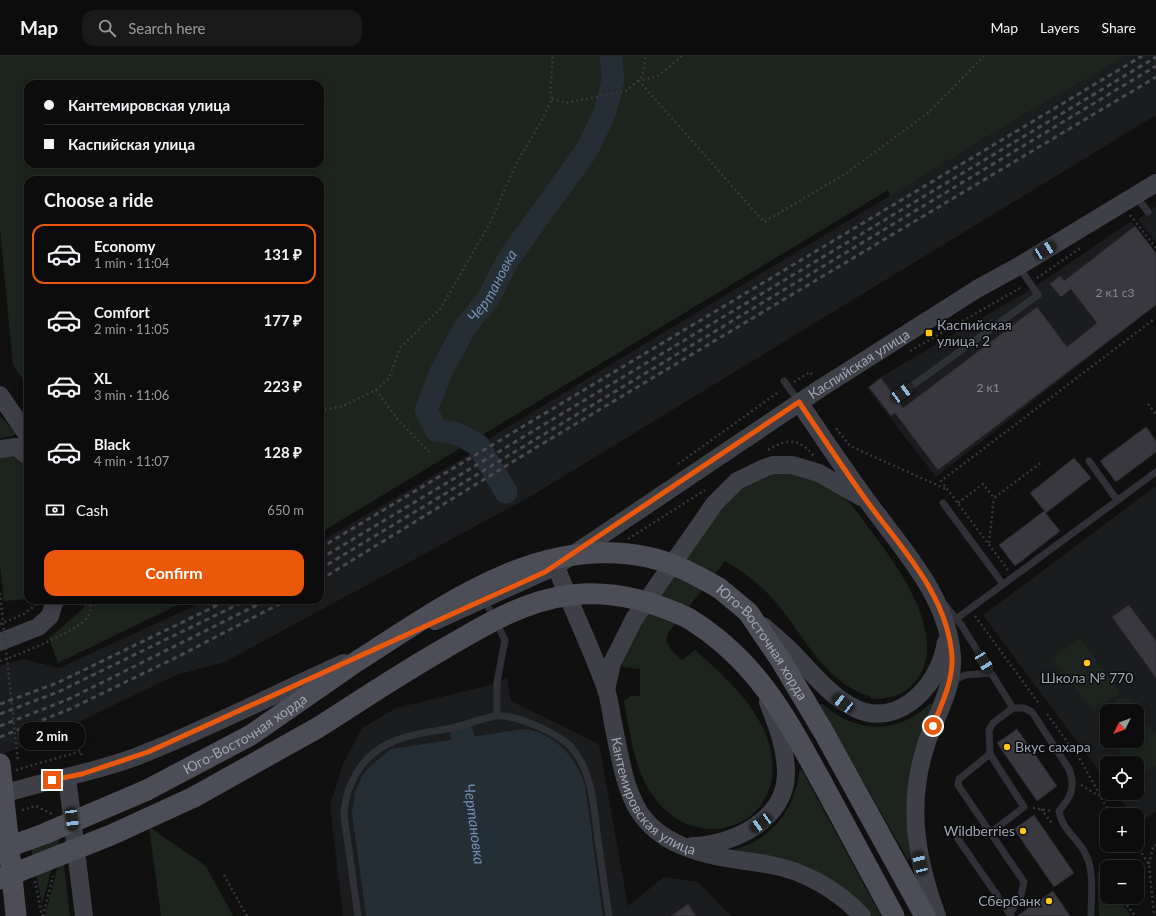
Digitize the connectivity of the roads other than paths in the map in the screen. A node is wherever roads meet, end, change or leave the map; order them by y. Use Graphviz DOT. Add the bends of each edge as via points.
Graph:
graph roads {
  1 [pos="1156,175"];
  2 [pos="1156,183"];
  3 [pos="1019,266"];
  4 [pos="985,284"];
  5 [pos="786,384"];
  6 [pos="902,393"];
  7 [pos="0,395"];
  8 [pos="799,402"];
  9 [pos="24,430"];
  10 [pos="0,449"];
  11 [pos="24,453"];
  12 [pos="1089,461"];
  13 [pos="1156,472"];
  14 [pos="865,499"];
  15 [pos="1117,500"];
  16 [pos="943,503"];
  17 [pos="556,566"];
  18 [pos="1003,584"];
  19 [pos="484,599"];
  20 [pos="54,604"];
  21 [pos="748,612"];
  22 [pos="952,625"];
  23 [pos="0,642"];
  24 [pos="754,673"];
  25 [pos="991,673"];
  26 [pos="950,682"];
  27 [pos="606,690"];
  28 [pos="1013,708"];
  29 [pos="497,716"];
  30 [pos="990,754"];
  31 [pos="7,767"];
  32 [pos="67,777"];
  33 [pos="0,795"];
  34 [pos="990,833"];
  35 [pos="958,839"];
  36 [pos="4,844"];
  37 [pos="684,847"];
  38 [pos="0,879"];
  39 [pos="1011,915"];
  40 [pos="16,916"];
  41 [pos="84,916"];
  42 [pos="358,916"];
  43 [pos="609,916"];
  44 [pos="862,916"];
  45 [pos="894,916"];
  46 [pos="925,916"];
  47 [pos="937,916"];
  48 [pos="1091,916"];
  1 -- 4 [label="main road, Каспийская улица"];
  2 -- 3 [label="main road, Каспийская улица" via="1143,204"];
  3 -- 4 [label="main road, Каспийская улица"];
  3 -- 6 [label="lane" via="1038,295"];
  4 -- 8 [label="main road, Каспийская улица"];
  5 -- 8 [label="lane"];
  7 -- 9 [label="main road"];
  8 -- 14 [label="main road"];
  8 -- 17 [label="main road, Каспийская улица"];
  10 -- 11 [label="main road" via="16,447"];
  12 -- 15 [label="lane"];
  13 -- 15 [label="lane"];
  14 -- 22 [label="main road" via="929,585"];
  14 -- 27 [label="main road" via="819,473 792,465 773,465 736,482 715,503 634,619 612,663"];
  15 -- 18 [label="lane"];
  16 -- 18 [label="lane"];
  17 -- 19 [label="main road, Каспийская улица"];
  17 -- 27 [label="main road, Кантемировская улица"];
  18 -- 22 [label="lane"];
  19 -- 29 [label="lane" via="505,640 497,682"];
  19 -- 32 [label="main road, Каспийская улица" via="148,752"];
  20 -- 23 [label="main road" via="50,616 38,627"];
  21 -- 22 [label="main road" via="793,653 828,691 854,709 869,712 894,711 917,697 941,661"];
  21 -- 36 [label="main road, Юго-Восточная хорда, bridge" via="719,588 691,572 667,563 627,553 582,554 547,560 467,593 439,609 344,669 251,735 194,767 114,805"];
  21 -- 46 [label="main road, Юго-Восточная хорда" via="780,659 823,731"];
  22 -- 25 [label="lane"];
  22 -- 26 [label="main road"];
  24 -- 37 [label="main road" via="780,732 786,758 783,788 770,813 752,829 718,843"];
  24 -- 38 [label="main road, Юго-Восточная хорда, bridge" via="724,642 688,618 647,601 607,595 573,594 532,603 470,633 319,727 194,797 111,835"];
  24 -- 45 [label="main road, Юго-Восточная хорда" via="776,702 802,746"];
  25 -- 26 [label="lane" via="965,675"];
  25 -- 28 [label="lane"];
  26 -- 47 [label="main road" via="921,760 916,796 915,828 918,853"];
  27 -- 37 [label="main road, Кантемировская улица" via="623,775 630,796 639,813 652,827"];
  28 -- 30 [label="lane" via="993,723 990,730"];
  28 -- 48 [label="lane" via="1024,708 1032,712 1069,769 1073,791 1068,800 1055,809 1090,865"];
  29 -- 42 [label="lane" via="469,725 388,743 362,764 347,794 344,815"];
  29 -- 43 [label="lane" via="518,719 555,735 570,746 581,760 591,792"];
  30 -- 34 [label="lane" via="959,779 958,785"];
  30 -- 34 [label="lane" via="1024,808"];
  31 -- 36 [label="main road, bridge"];
  32 -- 33 [label="main road, Каспийская улица" via="22,782"];
  32 -- 41 [label="main road"];
  34 -- 39 [label="lane" via="1024,882"];
  35 -- 39 [label="lane"];
  36 -- 40 [label="main road"];
  37 -- 44 [label="main road, Кантемировская улица" via="711,855 772,865 801,874 837,894"];
}
